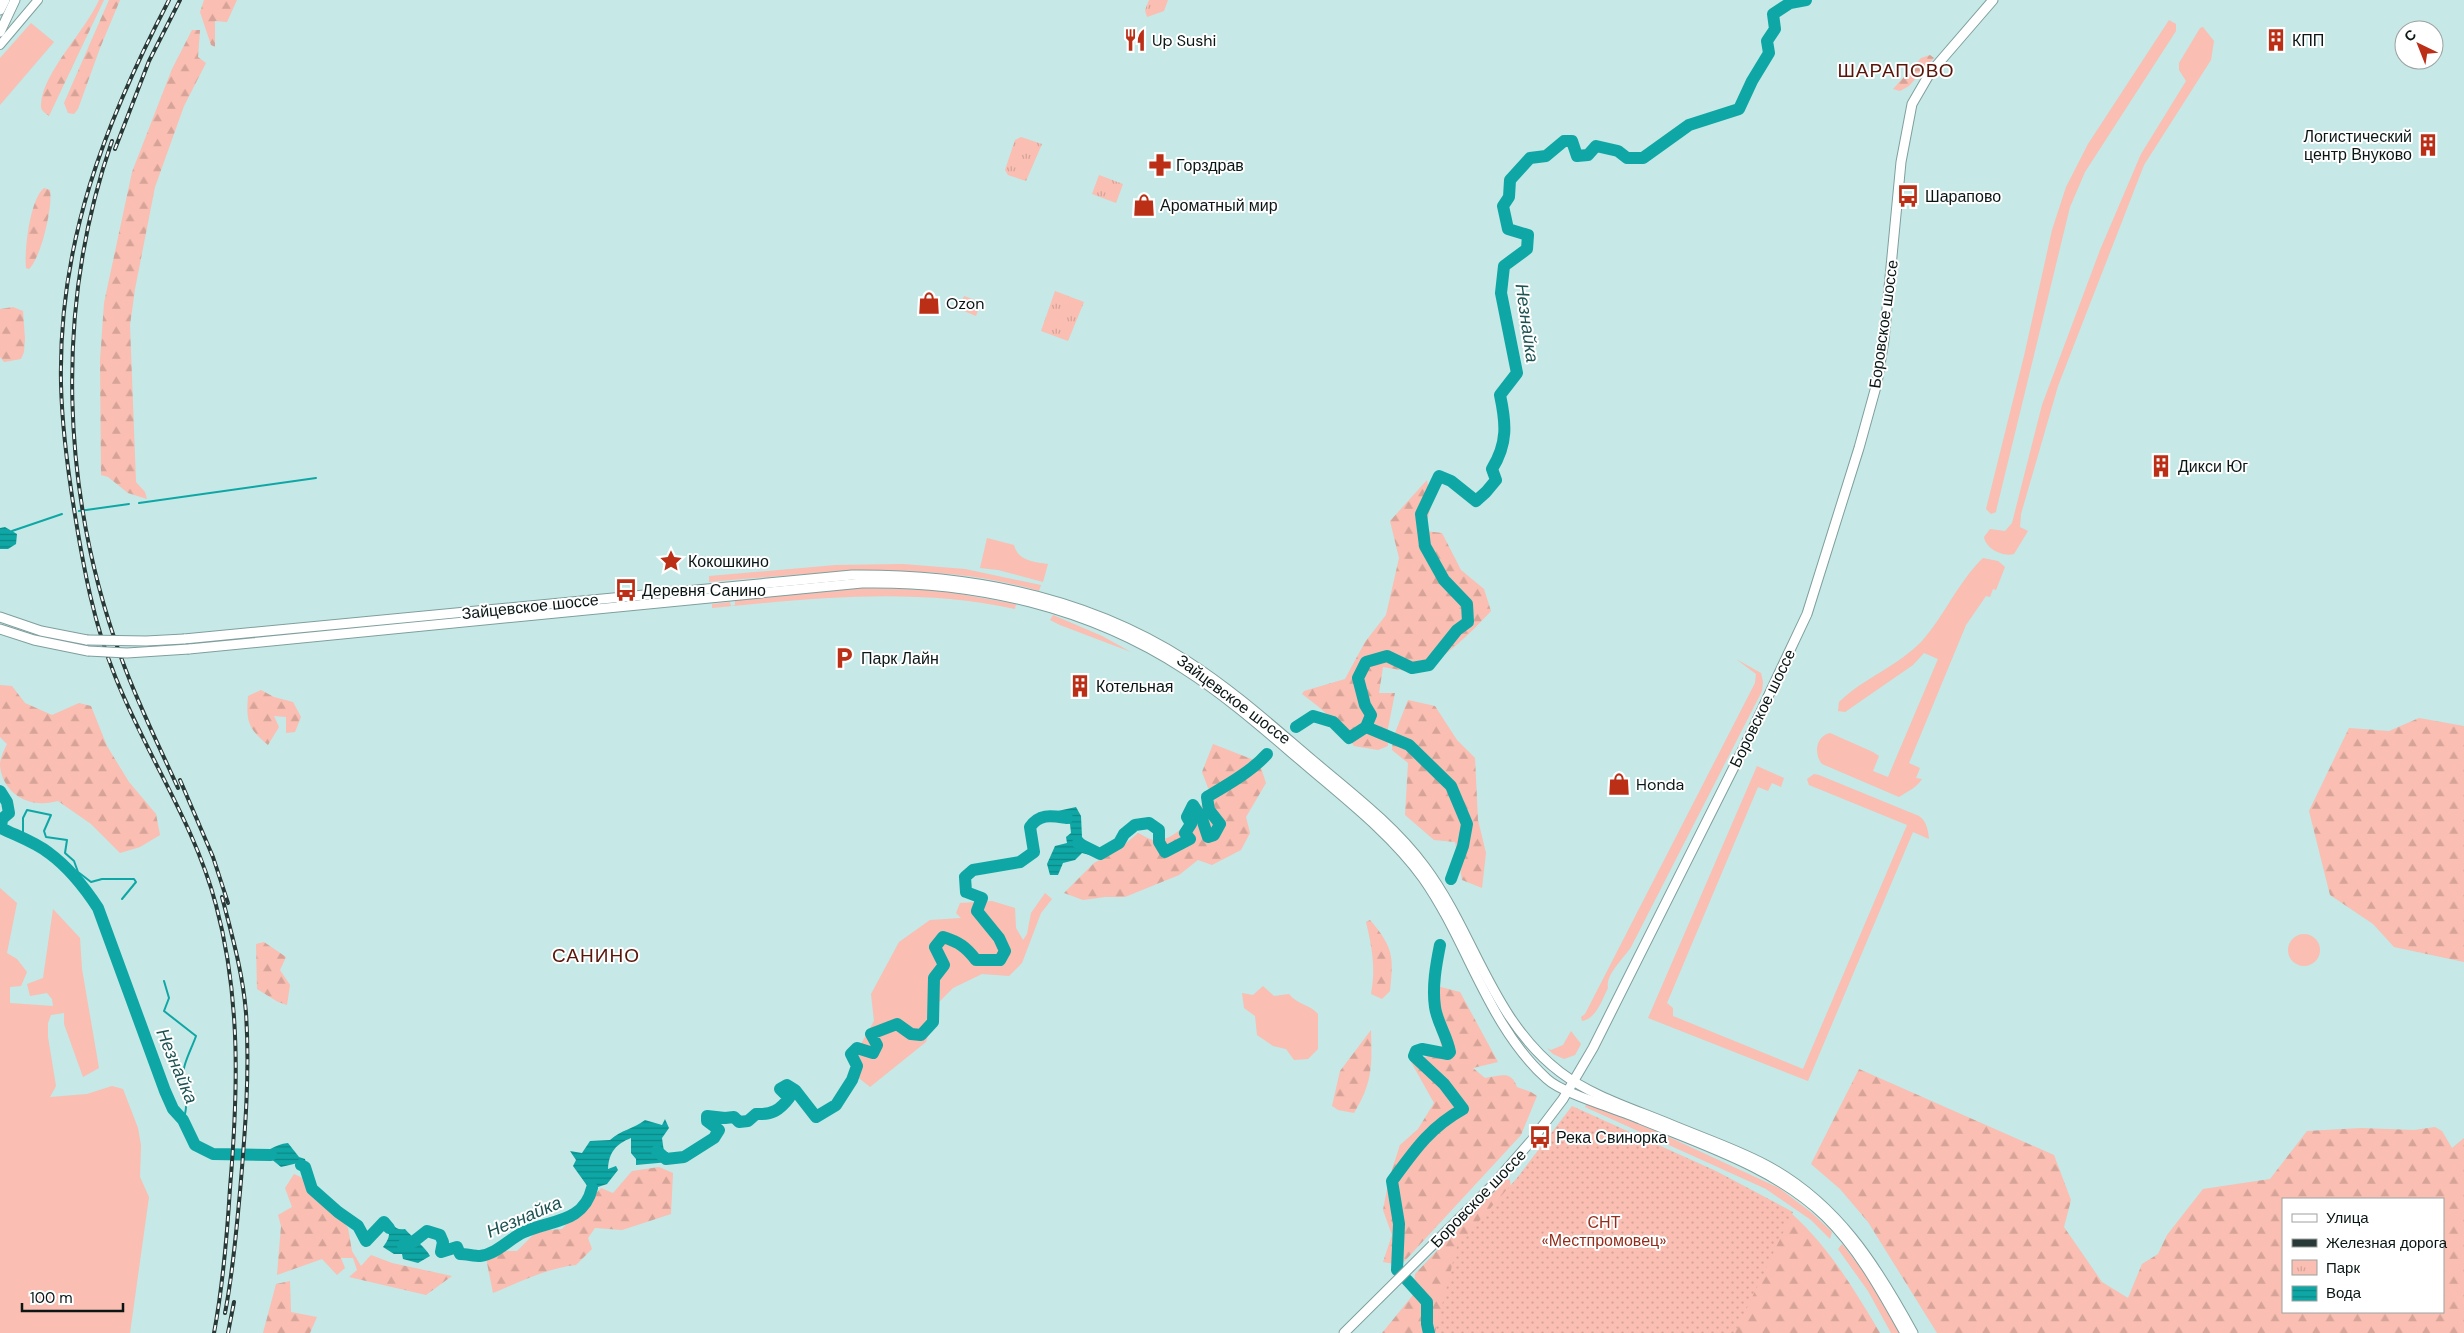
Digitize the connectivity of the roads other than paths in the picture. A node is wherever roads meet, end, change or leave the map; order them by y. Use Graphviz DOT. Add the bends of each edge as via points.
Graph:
graph roads {
  1 [pos="5,0"];
  2 [pos="15,0"];
  3 [pos="38,0"];
  4 [pos="1993,0"];
  5 [pos="0,10"];
  6 [pos="0,32"];
  7 [pos="0,45"];
  8 [pos="0,618"];
  9 [pos="0,629"];
  10 [pos="1578,1084"];
  11 [pos="1568,1091"];
  12 [pos="1344,1333"];
  13 [pos="1905,1333"];
  14 [pos="1913,1333"];
  1 -- 5 [label="main road"];
  2 -- 6 [label="main road"];
  3 -- 7 [label="street"];
  4 -- 10 [label="main road, Боровское шоссе" via="1930,73 1912,104 1901,162 1877,383 1802,627"];
  8 -- 10 [label="main road, Зайцевское шоссе, bridge" via="80,639 138,642 852,575 957,579 1049,598 1123,626 1191,664 1265,720 1376,815 1416,856 1438,885 1491,989 1518,1028 1558,1070"];
  9 -- 11 [label="main road, Зайцевское шоссе, bridge" via="50,644 97,652 138,653 862,583 964,588 1073,614 1119,633 1201,680 1261,727 1384,834 1425,881 1492,1004 1523,1052 1548,1081"];
  10 -- 11 [label="main road, Боровское шоссе"];
  10 -- 14 [label="main road, Зайцевское шоссе" via="1762,1163 1802,1187 1830,1211 1863,1249"];
  11 -- 12 [label="main road, Боровское шоссе" via="1491,1188"];
  11 -- 13 [label="main road, Зайцевское шоссе" via="1750,1167 1800,1196 1824,1215 1856,1254 1878,1284"];
}
